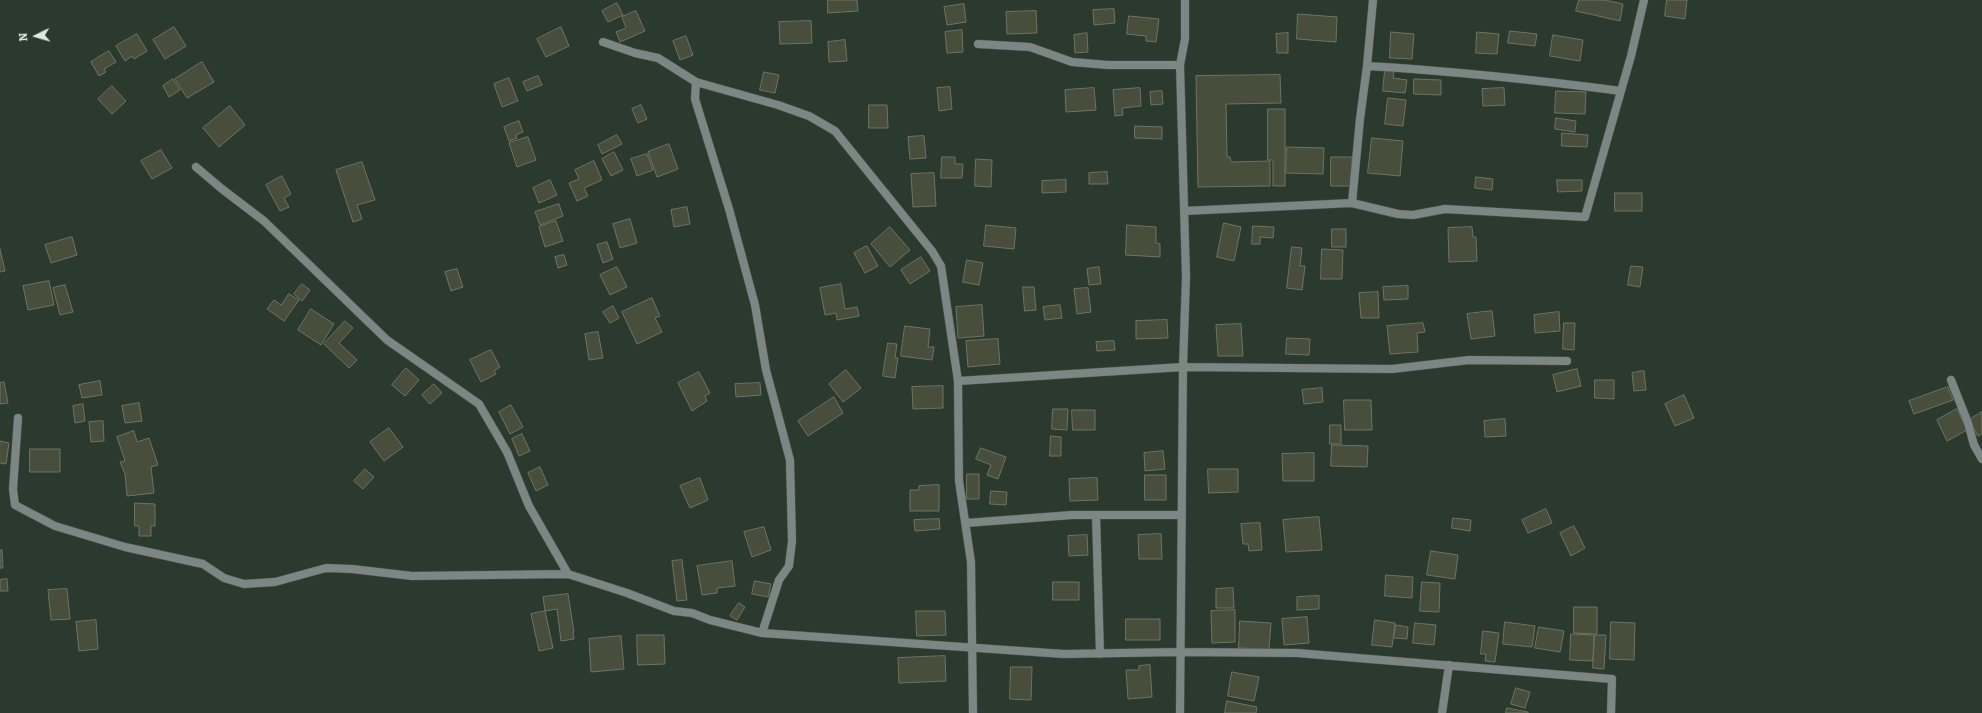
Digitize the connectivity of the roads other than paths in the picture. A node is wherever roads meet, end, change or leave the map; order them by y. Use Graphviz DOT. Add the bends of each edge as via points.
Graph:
graph roads {
  1 [pos="1185,0"];
  2 [pos="1373,0"];
  3 [pos="1644,0"];
  4 [pos="603,42"];
  5 [pos="978,44"];
  6 [pos="1180,65"];
  7 [pos="1367,66"];
  8 [pos="696,82"];
  9 [pos="1621,91"];
  10 [pos="196,167"];
  11 [pos="1352,203"];
  12 [pos="1184,211"];
  13 [pos="1567,361"];
  14 [pos="1183,367"];
  15 [pos="1951,380"];
  16 [pos="958,381"];
  17 [pos="18,418"];
  18 [pos="1982,459"];
  19 [pos="1096,515"];
  20 [pos="1182,515"];
  21 [pos="966,523"];
  22 [pos="568,574"];
  23 [pos="762,633"];
  24 [pos="973,649"];
  25 [pos="1180,652"];
  26 [pos="1100,654"];
  27 [pos="1449,665"];
  28 [pos="973,713"];
  29 [pos="1180,713"];
  30 [pos="1442,713"];
  31 [pos="1611,713"];
  1 -- 6 [label="street"];
  2 -- 7 [label="street"];
  3 -- 9 [label="street"];
  4 -- 8 [label="street" via="658,58"];
  5 -- 6 [label="street" via="1030,47 1072,62"];
  6 -- 12 [label="street"];
  7 -- 9 [label="street" via="1536,80"];
  7 -- 11 [label="street"];
  8 -- 16 [label="street" via="809,116 834,131 932,251 941,266"];
  8 -- 23 [label="street" via="694,99 729,209 753,298 766,370 790,460 792,541 788,566 779,580"];
  9 -- 11 [label="street" via="1586,217 1445,209 1413,215"];
  10 -- 22 [label="street" via="264,221 387,340 479,404 507,452 529,506"];
  11 -- 12 [label="street"];
  12 -- 14 [label="street" via="1186,277"];
  13 -- 14 [label="street" via="1469,360 1392,369"];
  14 -- 16 [label="street"];
  14 -- 20 [label="street"];
  15 -- 18 [label="street" via="1974,445"];
  16 -- 21 [label="street" via="959,481"];
  17 -- 22 [label="street" via="13,489 15,505 55,526 125,548 203,564 224,578 244,584 275,582 326,568 412,576"];
  19 -- 20 [label="street"];
  19 -- 21 [label="street"];
  19 -- 26 [label="street"];
  20 -- 25 [label="street"];
  21 -- 24 [label="street" via="971,562"];
  22 -- 23 [label="street" via="674,611 692,613"];
  23 -- 24 [label="street"];
  24 -- 26 [label="street"];
  24 -- 28 [label="street"];
  25 -- 26 [label="street"];
  25 -- 27 [label="street" via="1297,653"];
  25 -- 29 [label="street"];
  27 -- 30 [label="street"];
  27 -- 31 [label="street" via="1612,679"];
}
